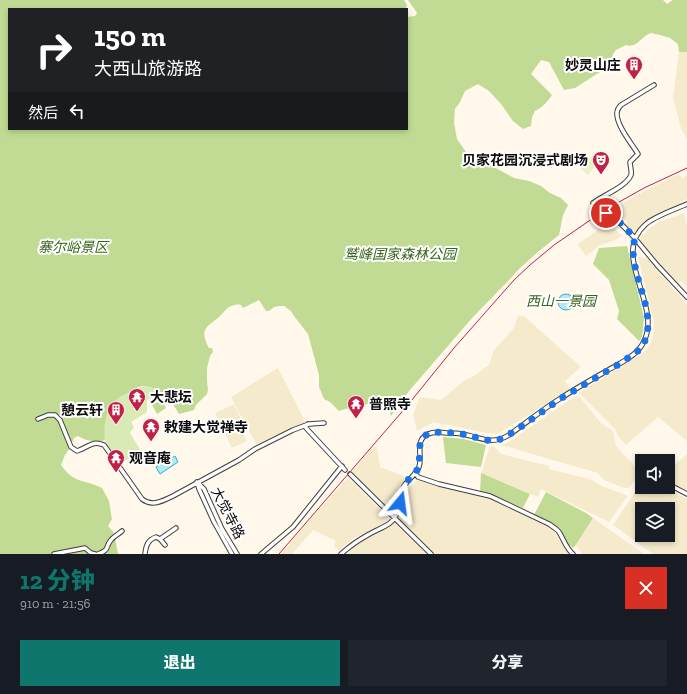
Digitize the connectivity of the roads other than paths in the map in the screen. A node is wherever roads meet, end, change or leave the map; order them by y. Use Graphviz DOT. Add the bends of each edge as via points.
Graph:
graph roads {
  1 [pos="654,85"];
  2 [pos="687,204"];
  3 [pos="600,209"];
  4 [pos="606,213"];
  5 [pos="635,239"];
  6 [pos="687,297"];
  7 [pos="38,419"];
  8 [pos="324,423"];
  9 [pos="309,424"];
  10 [pos="342,466"];
  11 [pos="345,470"];
  12 [pos="415,473"];
  13 [pos="350,474"];
  14 [pos="197,482"];
  15 [pos="675,488"];
  16 [pos="687,494"];
  17 [pos="394,518"];
  18 [pos="176,528"];
  19 [pos="122,531"];
  20 [pos="160,539"];
  21 [pos="165,545"];
  22 [pos="54,554"];
  23 [pos="97,554"];
  24 [pos="145,554"];
  25 [pos="232,554"];
  26 [pos="237,554"];
  27 [pos="261,554"];
  28 [pos="341,554"];
  29 [pos="431,554"];
  30 [pos="574,554"];
  1 -- 3 [label="street" via="621,105 618,110 618,122 638,154 630,162 631,175 626,181 593,203"];
  2 -- 5 [label="street" via="650,221"];
  4 -- 5 [label="street" via="618,221"];
  5 -- 6 [label="street"];
  5 -- 12 [label="street" via="633,258 648,327 645,340 638,351 501,439 493,441 452,433 428,434 421,442 420,464"];
  7 -- 14 [label="street" via="55,415 60,420 71,447 77,451 92,444 104,445 146,502 162,502"];
  8 -- 9 [label="street"];
  9 -- 10 [label="street" via="306,428"];
  9 -- 14 [label="street" via="255,449"];
  10 -- 11 [label="street"];
  10 -- 27 [label="street" via="293,527"];
  12 -- 17 [label="street" via="407,481"];
  12 -- 30 [label="street" via="418,477 439,484 490,496 549,524 556,529"];
  13 -- 17 [label="street"];
  14 -- 25 [label="street, 大觉寺路" via="214,522"];
  14 -- 26 [label="street, 大觉寺路" via="204,489 216,518"];
  15 -- 16 [label="street"];
  17 -- 28 [label="street"];
  17 -- 29 [label="street"];
  18 -- 20 [label="street"];
  19 -- 23 [label="street" via="112,539 104,552"];
  20 -- 21 [label="street"];
  20 -- 24 [label="street" via="150,539"];
  22 -- 23 [label="street" via="85,548"];
}
